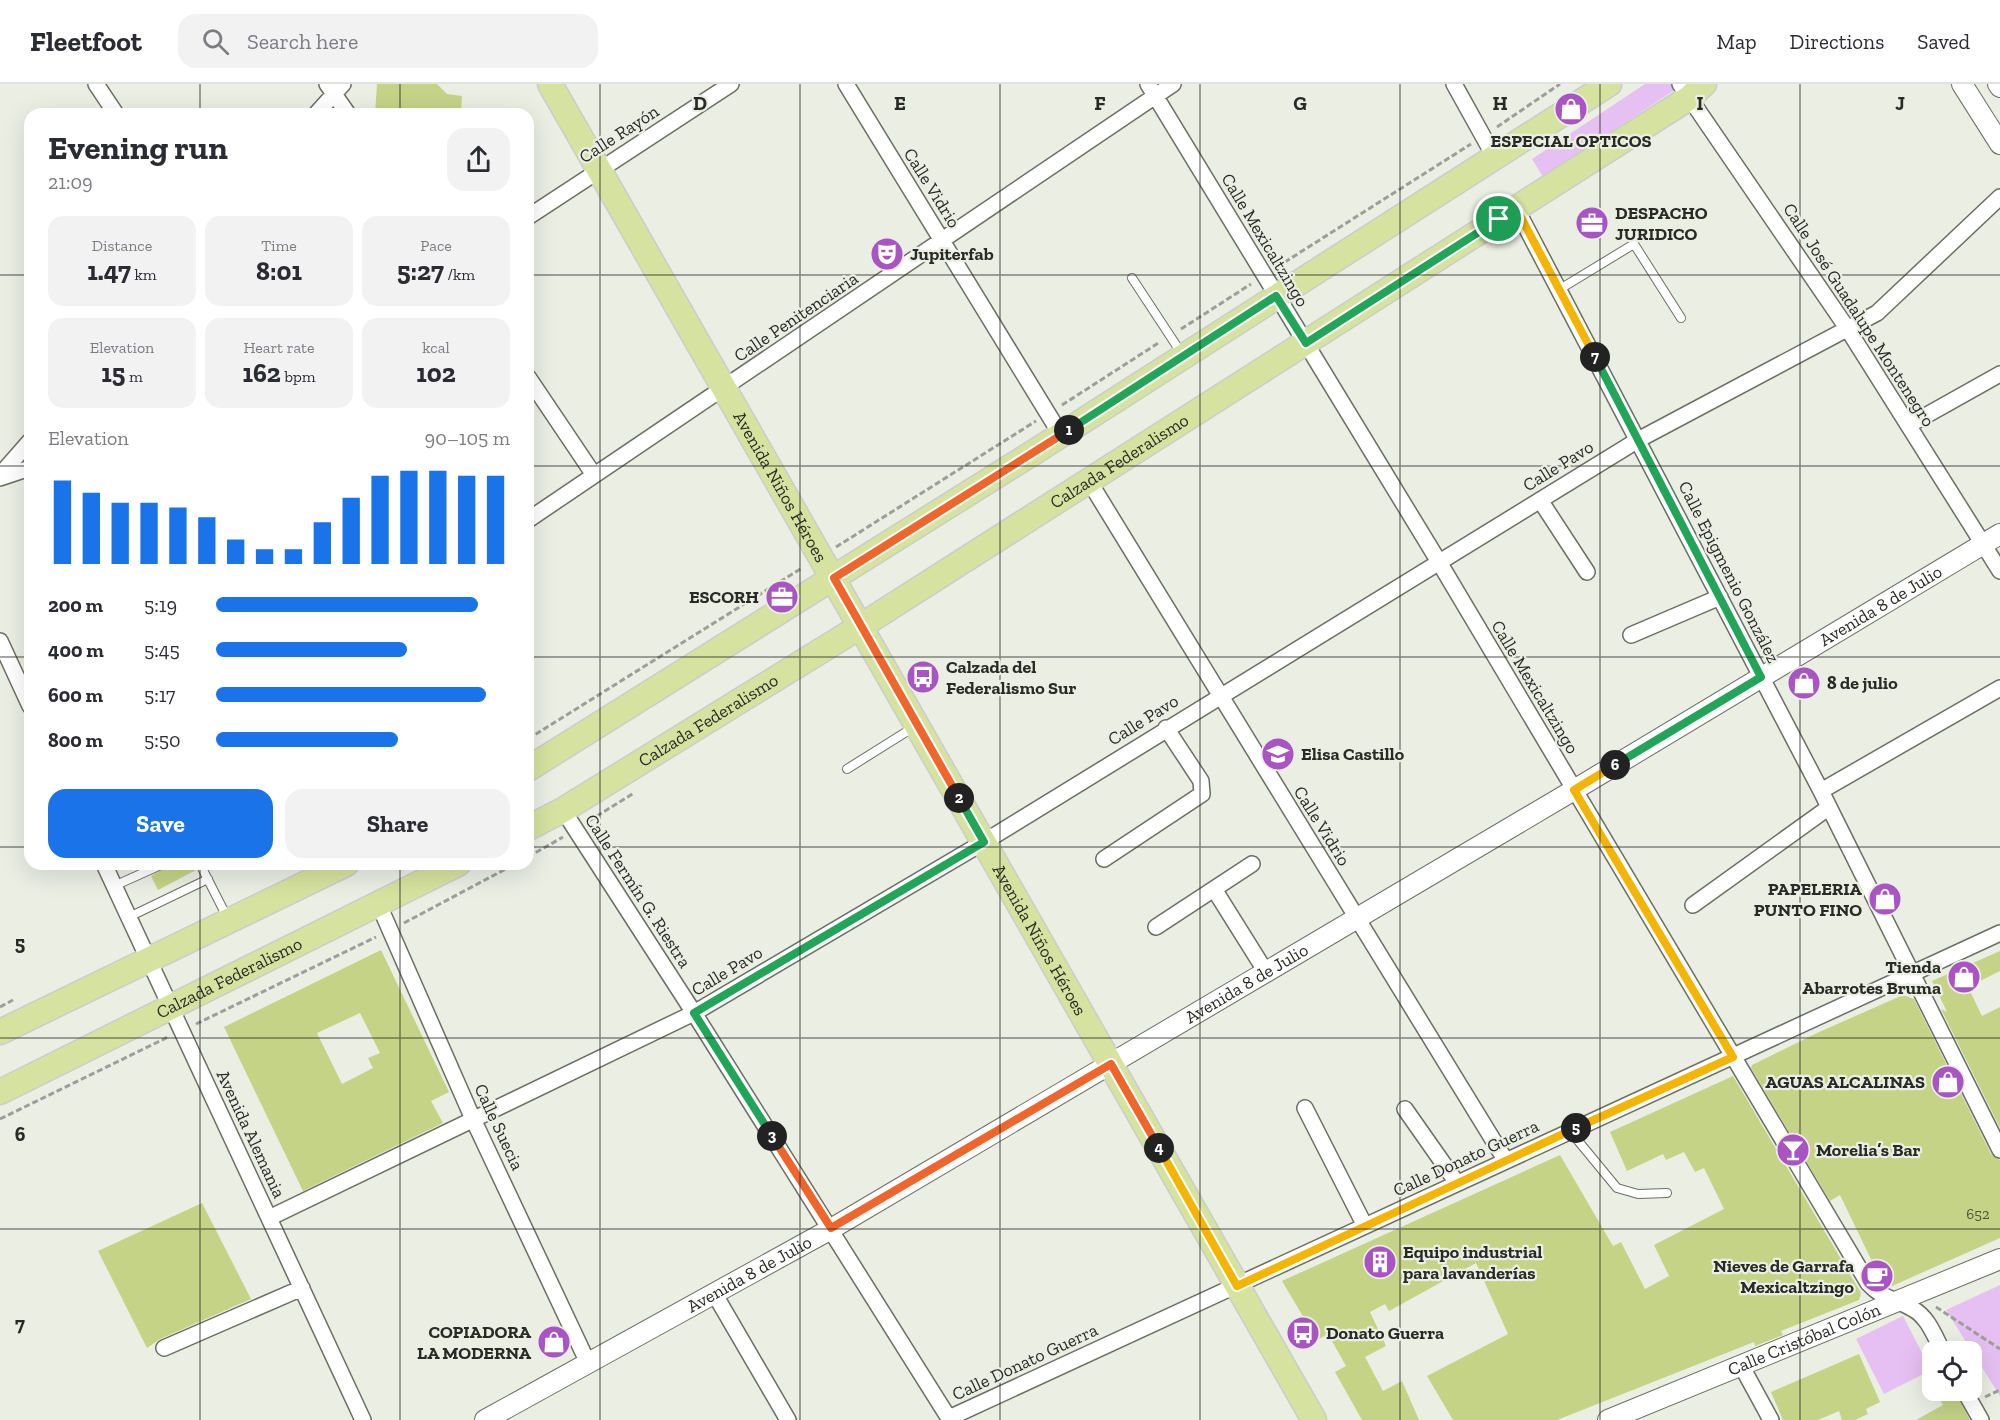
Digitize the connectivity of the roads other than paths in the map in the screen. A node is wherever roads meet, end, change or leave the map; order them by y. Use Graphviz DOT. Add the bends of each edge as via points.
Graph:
graph roads {
  1 [pos="96,84"];
  2 [pos="550,84"];
  3 [pos="731,84"];
  4 [pos="846,84"];
  5 [pos="1173,84"];
  6 [pos="1454,84"];
  7 [pos="1609,84"];
  8 [pos="1962,84"];
  9 [pos="335,87"];
  10 [pos="1695,87"];
  11 [pos="1151,90"];
  12 [pos="112,108"];
  13 [pos="320,108"];
  14 [pos="345,108"];
  15 [pos="2000,144"];
  16 [pos="1494,156"];
  17 [pos="600,169"];
  18 [pos="2000,197"];
  19 [pos="1516,208"];
  20 [pos="534,213"];
  21 [pos="942,241"];
  22 [pos="1132,278"];
  23 [pos="1560,289"];
  24 [pos="1276,296"];
  25 [pos="1681,318"];
  26 [pos="1847,328"];
  27 [pos="1306,343"];
  28 [pos="1183,357"];
  29 [pos="2000,374"];
  30 [pos="534,385"];
  31 [pos="726,389"];
  32 [pos="1909,426"];
  33 [pos="1061,435"];
  34 [pos="1638,440"];
  35 [pos="24,448"];
  36 [pos="24,470"];
  37 [pos="594,475"];
  38 [pos="0,476"];
  39 [pos="1089,481"];
  40 [pos="1540,500"];
  41 [pos="534,516"];
  42 [pos="1992,539"];
  43 [pos="1439,562"];
  44 [pos="2000,571"];
  45 [pos="1587,572"];
  46 [pos="834,578"];
  47 [pos="1720,597"];
  48 [pos="861,626"];
  49 [pos="1630,635"];
  50 [pos="0,641"];
  51 [pos="1761,677"];
  52 [pos="2000,688"];
  53 [pos="24,693"];
  54 [pos="1218,695"];
  55 [pos="918,725"];
  56 [pos="1166,728"];
  57 [pos="534,759"];
  58 [pos="847,769"];
  59 [pos="1574,790"];
  60 [pos="1821,791"];
  61 [pos="1828,808"];
  62 [pos="562,810"];
  63 [pos="534,825"];
  64 [pos="984,842"];
  65 [pos="1104,859"];
  66 [pos="1252,864"];
  67 [pos="107,870"];
  68 [pos="150,870"];
  69 [pos="203,870"];
  70 [pos="333,870"];
  71 [pos="447,870"];
  72 [pos="208,879"];
  73 [pos="114,886"];
  74 [pos="1214,889"];
  75 [pos="379,905"];
  76 [pos="1693,905"];
  77 [pos="129,917"];
  78 [pos="1356,918"];
  79 [pos="229,920"];
  80 [pos="1156,927"];
  81 [pos="2000,933"];
  82 [pos="148,959"];
  83 [pos="1266,972"];
  84 [pos="1912,974"];
  85 [pos="169,1003"];
  86 [pos="694,1013"];
  87 [pos="0,1032"];
  88 [pos="1733,1057"];
  89 [pos="1111,1064"];
  90 [pos="0,1092"];
  91 [pos="1305,1108"];
  92 [pos="1405,1109"];
  93 [pos="473,1119"];
  94 [pos="1570,1131"];
  95 [pos="2000,1150"];
  96 [pos="1506,1161"];
  97 [pos="1457,1184"];
  98 [pos="1667,1193"];
  99 [pos="269,1218"];
  100 [pos="1365,1226"];
  101 [pos="831,1228"];
  102 [pos="2000,1259"];
  103 [pos="1237,1286"];
  104 [pos="302,1288"];
  105 [pos="714,1293"];
  106 [pos="1896,1303"];
  107 [pos="1937,1341"];
  108 [pos="164,1348"];
  109 [pos="588,1363"];
  110 [pos="1741,1365"];
  111 [pos="1970,1401"];
  112 [pos="950,1419"];
  113 [pos="363,1420"];
  114 [pos="485,1420"];
  115 [pos="788,1420"];
  116 [pos="1314,1420"];
  117 [pos="1608,1420"];
  118 [pos="1771,1420"];
  119 [pos="1981,1420"];
  1 -- 12 [label="street"];
  2 -- 17 [label="main road, Avenida Niños Héroes"];
  3 -- 17 [label="street, Calle Rayón"];
  4 -- 21 [label="street, Calle Vidrio"];
  5 -- 11 [label="street, Calle Penitenciaria"];
  6 -- 16 [label="street"];
  7 -- 16 [label="main road"];
  8 -- 15 [label="street"];
  9 -- 13 [label="street"];
  9 -- 14 [label="street"];
  10 -- 19 [label="main road, Calzada Federalismo"];
  10 -- 26 [label="street, Calle José Guadalupe Montenegro"];
  11 -- 21 [label="street, Calle Penitenciaria"];
  11 -- 24 [label="street, Calle Mexicaltzingo"];
  16 -- 24 [label="main road"];
  17 -- 20 [label="street, Calle Rayón"];
  17 -- 31 [label="main road, Avenida Niños Héroes"];
  18 -- 26 [label="street, Calle Pavo" via="1877,313"];
  19 -- 23 [label="street, Calle Epigmenio González"];
  19 -- 27 [label="main road, Calzada Federalismo"];
  21 -- 31 [label="street, Calle Penitenciaria"];
  21 -- 33 [label="street, Calle Vidrio"];
  22 -- 28 [label="lane"];
  23 -- 25 [label="lane" via="1634,244"];
  23 -- 34 [label="street, Calle Epigmenio González"];
  24 -- 27 [label="street, Calle Mexicaltzingo"];
  24 -- 28 [label="main road"];
  26 -- 32 [label="street, Calle José Guadalupe Montenegro"];
  26 -- 34 [label="street, Calle Pavo"];
  27 -- 39 [label="main road, Calzada Federalismo"];
  27 -- 43 [label="street, Calle Mexicaltzingo"];
  28 -- 33 [label="main road"];
  29 -- 32 [label="street"];
  30 -- 37 [label="street"];
  31 -- 37 [label="street, Calle Penitenciaria"];
  31 -- 46 [label="main road, Avenida Niños Héroes"];
  32 -- 42 [label="street, Calle José Guadalupe Montenegro"];
  33 -- 46 [label="main road"];
  34 -- 40 [label="street, Calle Pavo"];
  34 -- 47 [label="street, Calle Epigmenio González"];
  35 -- 38 [label="street"];
  36 -- 38 [label="street"];
  37 -- 41 [label="street, Calle Penitenciaria"];
  39 -- 48 [label="main road, Calzada Federalismo"];
  39 -- 54 [label="street, Calle Vidrio"];
  40 -- 43 [label="street, Calle Pavo"];
  40 -- 45 [label="street"];
  42 -- 44 [label="street, Calle José Guadalupe Montenegro"];
  42 -- 51 [label="street, Avenida 8 de Julio"];
  43 -- 54 [label="street, Calle Pavo"];
  43 -- 59 [label="street, Calle Mexicaltzingo"];
  46 -- 48 [label="main road, Avenida Niños Héroes"];
  46 -- 57 [label="main road"];
  47 -- 49 [label="street"];
  47 -- 51 [label="street, Calle Epigmenio González"];
  48 -- 55 [label="main road, Avenida Niños Héroes"];
  48 -- 62 [label="main road, Calzada Federalismo"];
  50 -- 53 [label="street"];
  51 -- 59 [label="street, Avenida 8 de Julio"];
  51 -- 60 [label="street, Calle Epigmenio González"];
  52 -- 60 [label="street"];
  54 -- 56 [label="street, Calle Pavo"];
  54 -- 78 [label="street, Calle Vidrio"];
  55 -- 58 [label="lane"];
  55 -- 64 [label="main road, Avenida Niños Héroes"];
  56 -- 64 [label="street, Calle Pavo"];
  56 -- 65 [label="street" via="1201,781 1202,794"];
  59 -- 78 [label="street, Avenida 8 de Julio"];
  59 -- 88 [label="street, Calle Mexicaltzingo"];
  60 -- 61 [label="street, Calle Epigmenio González"];
  61 -- 76 [label="street"];
  61 -- 84 [label="street, Calle Epigmenio González"];
  62 -- 63 [label="main road, Calzada Federalismo"];
  62 -- 86 [label="street, Calle Fermín G. Riestra"];
  64 -- 86 [label="street, Calle Pavo"];
  64 -- 89 [label="main road, Avenida Niños Héroes"];
  66 -- 74 [label="street"];
  67 -- 73 [label="street, Avenida Alemania"];
  68 -- 73 [label="lane"];
  69 -- 72 [label="lane"];
  70 -- 79 [label="main road"];
  71 -- 75 [label="main road, Calzada Federalismo"];
  72 -- 77 [label="lane"];
  72 -- 79 [label="lane"];
  73 -- 77 [label="street, Avenida Alemania"];
  74 -- 80 [label="street"];
  74 -- 83 [label="street"];
  75 -- 85 [label="main road, Calzada Federalismo"];
  75 -- 93 [label="street, Calle Suecia"];
  77 -- 82 [label="street, Avenida Alemania"];
  78 -- 83 [label="street, Avenida 8 de Julio"];
  78 -- 96 [label="street, Calle Vidrio"];
  79 -- 82 [label="main road"];
  81 -- 84 [label="street, Calle Donato Guerra"];
  82 -- 85 [label="street, Avenida Alemania"];
  82 -- 87 [label="main road"];
  83 -- 89 [label="street, Avenida 8 de Julio"];
  84 -- 88 [label="street, Calle Donato Guerra"];
  84 -- 95 [label="street, Calle Epigmenio González"];
  85 -- 90 [label="main road, Calzada Federalismo"];
  85 -- 99 [label="street, Avenida Alemania"];
  86 -- 93 [label="street, Calle Pavo"];
  86 -- 101 [label="street, Calle Fermín G. Riestra"];
  88 -- 94 [label="street, Calle Donato Guerra"];
  88 -- 106 [label="street, Calle Mexicaltzingo" via="1868,1283 1880,1296"];
  89 -- 101 [label="street, Avenida 8 de Julio"];
  89 -- 103 [label="main road, Avenida Niños Héroes"];
  91 -- 100 [label="street"];
  92 -- 97 [label="street"];
  93 -- 99 [label="street, Calle Pavo"];
  93 -- 109 [label="street, Calle Suecia"];
  94 -- 96 [label="street, Calle Donato Guerra"];
  94 -- 98 [label="lane" via="1617,1188 1638,1194"];
  96 -- 97 [label="street, Calle Donato Guerra"];
  97 -- 100 [label="street, Calle Donato Guerra"];
  99 -- 104 [label="street, Avenida Alemania"];
  100 -- 103 [label="street, Calle Donato Guerra"];
  101 -- 105 [label="street, Avenida 8 de Julio"];
  101 -- 112 [label="street, Calle Fermín G. Riestra"];
  102 -- 106 [label="street, Calle Cristóbal Colón"];
  103 -- 112 [label="street, Calle Donato Guerra"];
  103 -- 116 [label="main road, Avenida Niños Héroes"];
  104 -- 108 [label="street"];
  104 -- 113 [label="street, Avenida Alemania"];
  105 -- 109 [label="street, Avenida 8 de Julio"];
  105 -- 115 [label="street"];
  106 -- 107 [label="street, Calle Mexicaltzingo" via="1914,1309"];
  106 -- 110 [label="street, Calle Cristóbal Colón"];
  109 -- 114 [label="street, Avenida 8 de Julio"];
  110 -- 117 [label="street, Calle Cristóbal Colón"];
  110 -- 118 [label="street"];
  111 -- 119 [label="street"];
}
